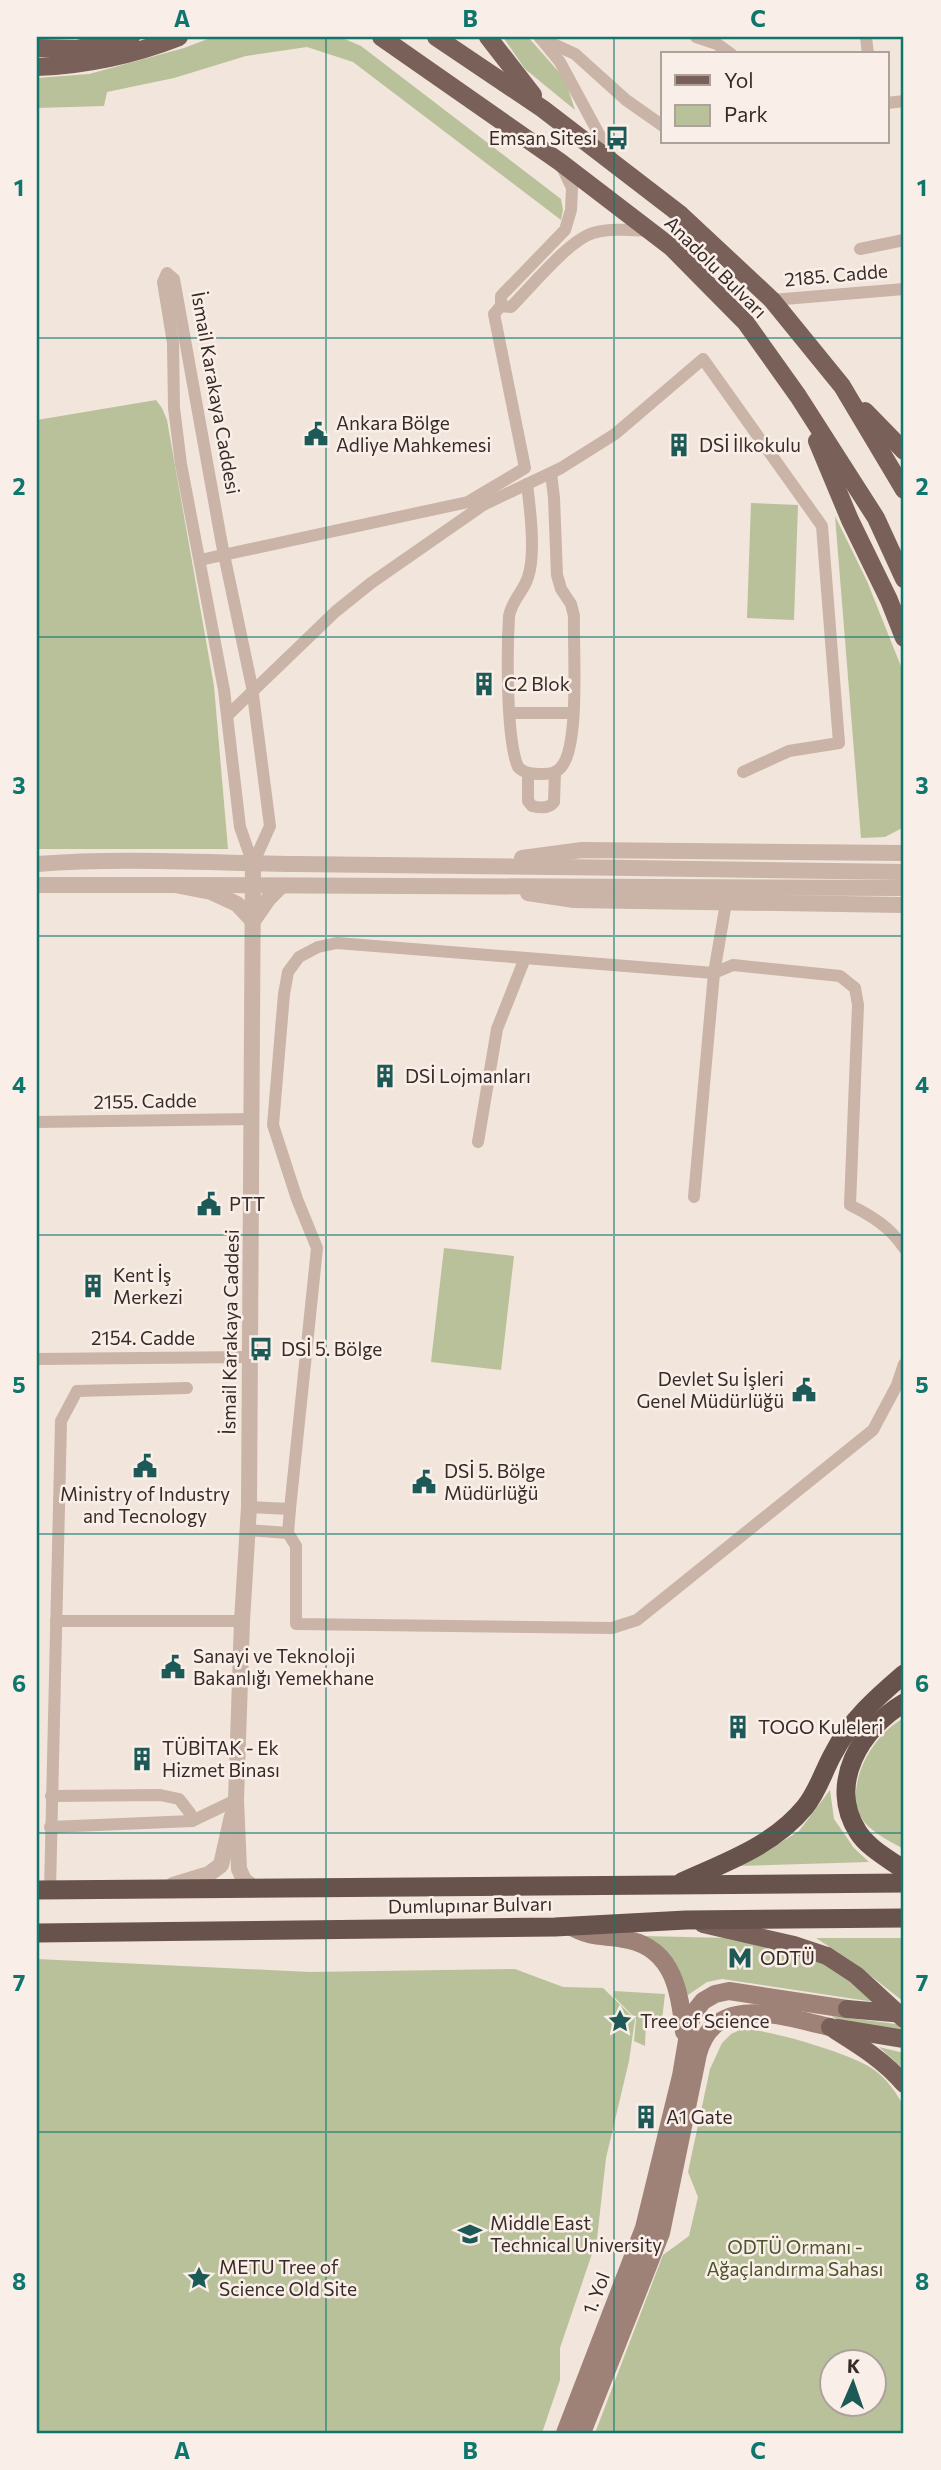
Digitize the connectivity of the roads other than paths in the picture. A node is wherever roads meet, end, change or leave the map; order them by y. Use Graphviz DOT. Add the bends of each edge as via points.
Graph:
graph roads {
  1 [pos="131,37"];
  2 [pos="179,37"];
  3 [pos="436,37"];
  4 [pos="488,37"];
  5 [pos="541,37"];
  6 [pos="696,37"];
  7 [pos="381,38"];
  8 [pos="37,48"];
  9 [pos="728,52"];
  10 [pos="37,67"];
  11 [pos="543,109"];
  12 [pos="661,125"];
  13 [pos="560,162"];
  14 [pos="615,163"];
  15 [pos="650,231"];
  16 [pos="904,240"];
  17 [pos="860,249"];
  18 [pos="904,289"];
  19 [pos="772,300"];
  20 [pos="501,306"];
  21 [pos="842,386"];
  22 [pos="798,396"];
  23 [pos="904,451"];
  24 [pos="551,473"];
  25 [pos="527,484"];
  26 [pos="904,490"];
  27 [pos="224,555"];
  28 [pos="200,560"];
  29 [pos="904,579"];
  30 [pos="904,638"];
  31 [pos="252,692"];
  32 [pos="510,713"];
  33 [pos="573,713"];
  34 [pos="228,715"];
  35 [pos="555,772"];
  36 [pos="743,772"];
  37 [pos="528,773"];
  38 [pos="904,840"];
  39 [pos="886,853"];
  40 [pos="904,853"];
  41 [pos="37,864"];
  42 [pos="253,864"];
  43 [pos="480,864"];
  44 [pos="904,872"];
  45 [pos="656,878"];
  46 [pos="37,885"];
  47 [pos="175,885"];
  48 [pos="481,885"];
  49 [pos="253,886"];
  50 [pos="281,886"];
  51 [pos="904,888"];
  52 [pos="726,903"];
  53 [pos="904,905"];
  54 [pos="253,921"];
  55 [pos="525,958"];
  56 [pos="714,973"];
  57 [pos="253,1119"];
  58 [pos="37,1122"];
  59 [pos="478,1142"];
  60 [pos="694,1197"];
  61 [pos="904,1248"];
  62 [pos="250,1357"];
  63 [pos="37,1359"];
  64 [pos="904,1363"];
  65 [pos="187,1388"];
  66 [pos="249,1507"];
  67 [pos="290,1509"];
  68 [pos="248,1530"];
  69 [pos="288,1533"];
  70 [pos="56,1621"];
  71 [pos="242,1621"];
  72 [pos="904,1674"];
  73 [pos="904,1703"];
  74 [pos="51,1796"];
  75 [pos="236,1800"];
  76 [pos="192,1821"];
  77 [pos="50,1827"];
  78 [pos="904,1870"];
  79 [pos="904,1883"];
  80 [pos="673,1886"];
  81 [pos="160,1889"];
  82 [pos="43,1890"];
  83 [pos="289,1890"];
  84 [pos="904,1918"];
  85 [pos="686,1920"];
  86 [pos="570,1926"];
  87 [pos="37,1933"];
  88 [pos="904,2017"];
  89 [pos="830,2027"];
  90 [pos="904,2039"];
  91 [pos="694,2048"];
  92 [pos="904,2084"];
  93 [pos="664,2181"];
  94 [pos="565,2433"];
  95 [pos="582,2433"];
  1 -- 8 [label="main road" via="77,50"];
  2 -- 10 [label="main road" via="118,58"];
  3 -- 11 [label="main road, Anadolu Bulvarı"];
  4 -- 11 [label="main road"];
  5 -- 12 [label="street" via="575,54"];
  5 -- 14 [label="street" via="560,62"];
  6 -- 9 [label="street"];
  7 -- 13 [label="main road, Anadolu Bulvarı"];
  11 -- 14 [label="main road, Anadolu Bulvarı"];
  13 -- 15 [label="main road, Anadolu Bulvarı"];
  13 -- 20 [label="street" via="572,188 565,230 501,296"];
  14 -- 19 [label="main road, Anadolu Bulvarı" via="681,215"];
  15 -- 20 [label="street" via="595,232 579,238 511,307"];
  15 -- 22 [label="main road, Anadolu Bulvarı" via="746,323"];
  16 -- 17 [label="street"];
  18 -- 19 [label="street, 2185. Cadde"];
  19 -- 21 [label="main road, Anadolu Bulvarı"];
  20 -- 27 [label="street" via="494,314 525,468 468,502"];
  21 -- 23 [label="main road"];
  21 -- 26 [label="main road, Anadolu Bulvarı"];
  22 -- 29 [label="main road, Anadolu Bulvarı" via="876,518"];
  22 -- 30 [label="main road"];
  24 -- 25 [label="street"];
  24 -- 33 [label="street" via="558,582 574,616"];
  24 -- 36 [label="street" via="615,434 704,359 822,526 839,743 789,751"];
  25 -- 31 [label="street" via="483,505 370,583"];
  25 -- 32 [label="street" via="530,570 509,616"];
  27 -- 28 [label="street"];
  27 -- 28 [label="street, İsmail Karakaya Caddesi" via="174,279 167,273 163,282 173,343 174,408"];
  27 -- 31 [label="street, İsmail Karakaya Caddesi"];
  28 -- 34 [label="street, İsmail Karakaya Caddesi"];
  31 -- 34 [label="street"];
  31 -- 42 [label="street, İsmail Karakaya Caddesi" via="270,825"];
  32 -- 33 [label="street"];
  32 -- 37 [label="street" via="516,763"];
  33 -- 35 [label="street" via="568,754"];
  34 -- 42 [label="street, İsmail Karakaya Caddesi" via="240,827"];
  35 -- 37 [label="street"];
  35 -- 37 [label="street" via="554,802 549,807 532,806 528,801"];
  38 -- 39 [label="street"];
  39 -- 40 [label="street"];
  39 -- 43 [label="street" via="582,850"];
  41 -- 42 [label="street"];
  42 -- 43 [label="street"];
  42 -- 49 [label="street, İsmail Karakaya Caddesi"];
  43 -- 45 [label="street"];
  44 -- 45 [label="street"];
  45 -- 48 [label="street"];
  45 -- 51 [label="street"];
  46 -- 47 [label="street"];
  47 -- 49 [label="street"];
  47 -- 54 [label="street" via="211,892 237,904"];
  48 -- 50 [label="street"];
  48 -- 52 [label="street" via="574,900"];
  49 -- 50 [label="street"];
  49 -- 54 [label="street, İsmail Karakaya Caddesi"];
  50 -- 54 [label="street"];
  52 -- 53 [label="street"];
  52 -- 56 [label="street"];
  54 -- 57 [label="street, İsmail Karakaya Caddesi"];
  55 -- 56 [label="street"];
  55 -- 59 [label="street" via="497,1029"];
  55 -- 67 [label="street" via="337,943 299,957 288,972 273,1125 317,1248"];
  56 -- 60 [label="street"];
  56 -- 61 [label="street" via="733,965 840,976 855,988 850,1205 894,1233"];
  57 -- 58 [label="street, 2155. Cadde"];
  57 -- 62 [label="street, İsmail Karakaya Caddesi"];
  62 -- 63 [label="street, 2154. Cadde"];
  62 -- 66 [label="street, İsmail Karakaya Caddesi"];
  64 -- 69 [label="street" via="873,1430 648,1612 612,1628 296,1624 296,1546"];
  65 -- 70 [label="street" via="78,1391 61,1421"];
  66 -- 67 [label="street"];
  66 -- 68 [label="street, İsmail Karakaya Caddesi"];
  67 -- 69 [label="street"];
  68 -- 69 [label="street"];
  68 -- 71 [label="street, İsmail Karakaya Caddesi"];
  70 -- 71 [label="street"];
  70 -- 74 [label="street"];
  71 -- 75 [label="street, İsmail Karakaya Caddesi"];
  72 -- 80 [label="highway" via="849,1727 821,1782 783,1829 747,1853"];
  73 -- 78 [label="highway" via="870,1729 856,1751 847,1795 850,1818 859,1835"];
  74 -- 76 [label="street" via="160,1795 180,1799"];
  74 -- 77 [label="street"];
  75 -- 76 [label="street"];
  75 -- 81 [label="street, İsmail Karakaya Caddesi" via="221,1865 209,1874"];
  75 -- 83 [label="street, İsmail Karakaya Caddesi" via="239,1869 244,1880 253,1887"];
  76 -- 77 [label="street"];
  77 -- 82 [label="street"];
  79 -- 80 [label="highway, Dumlupınar Bulvarı"];
  80 -- 83 [label="highway, Dumlupınar Bulvarı"];
  81 -- 82 [label="highway, Dumlupınar Bulvarı"];
  81 -- 83 [label="highway, Dumlupınar Bulvarı"];
  84 -- 85 [label="highway, Dumlupınar Bulvarı"];
  85 -- 86 [label="highway, Dumlupınar Bulvarı"];
  85 -- 88 [label="main road, bridge" via="827,1956"];
  86 -- 87 [label="highway, Dumlupınar Bulvarı"];
  86 -- 91 [label="main road" via="590,1936 629,1940 663,1960 677,1984"];
  88 -- 91 [label="main road" via="745,1992 715,1994 695,2011"];
  89 -- 90 [label="main road"];
  89 -- 91 [label="main road" via="762,2014 735,2014 713,2024"];
  89 -- 92 [label="main road" via="875,2056"];
  91 -- 93 [label="main road, 1. Yol" via="681,2076"];
  91 -- 93 [label="main road" via="680,2145"];
  93 -- 94 [label="main road, 1. Yol"];
  93 -- 95 [label="main road, 1. Yol" via="661,2233"];
}
